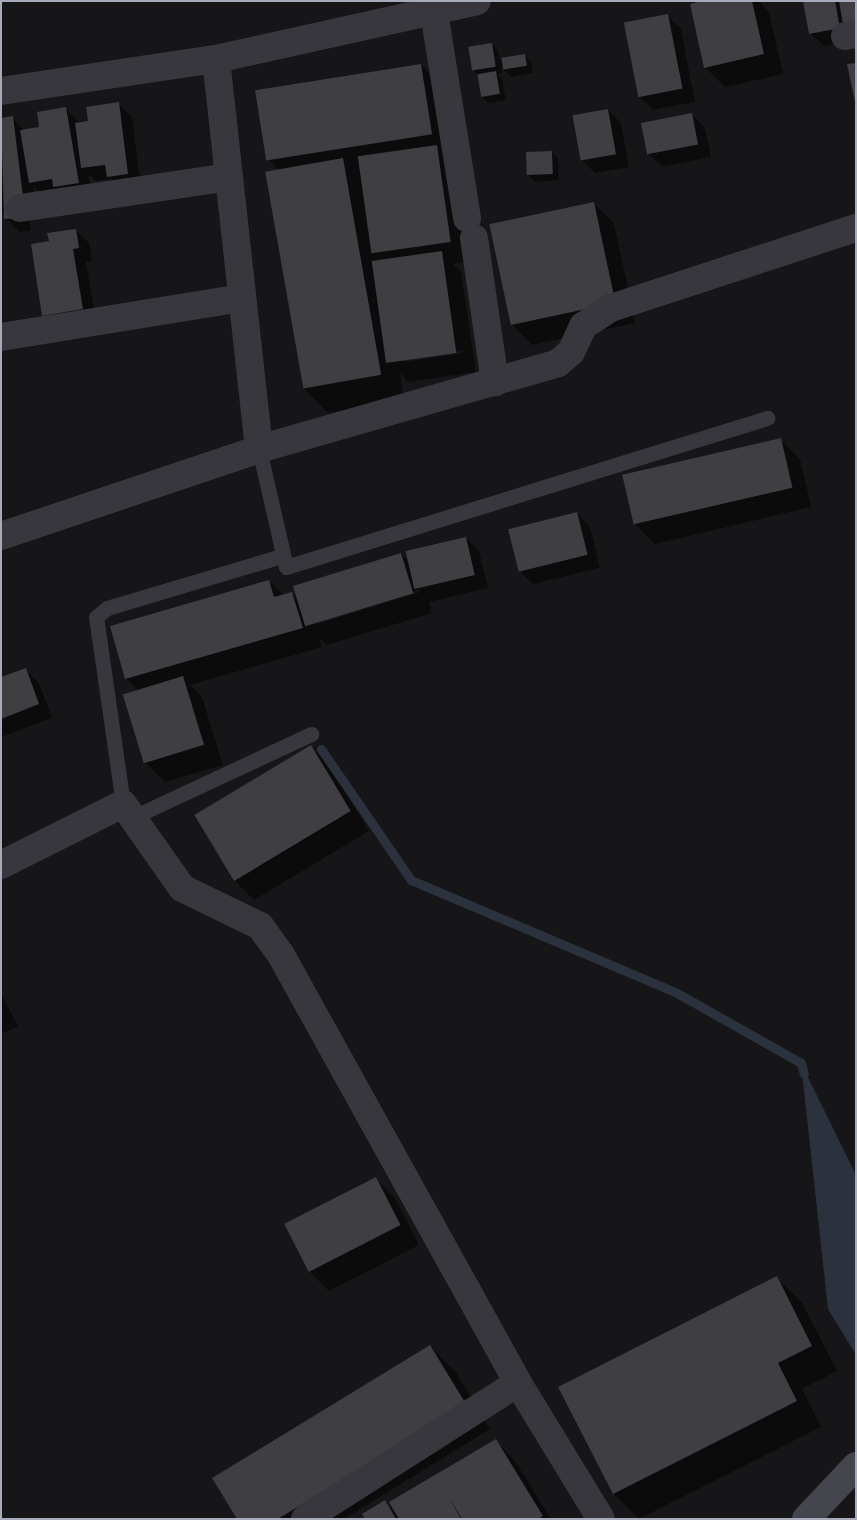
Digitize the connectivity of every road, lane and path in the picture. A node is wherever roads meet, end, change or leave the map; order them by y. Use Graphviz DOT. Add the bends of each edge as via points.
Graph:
graph roads {
  1 [pos="477,1"];
  2 [pos="434,12"];
  3 [pos="216,59"];
  4 [pos="1,90"];
  5 [pos="229,177"];
  6 [pos="20,208"];
  7 [pos="856,228"];
  8 [pos="242,298"];
  9 [pos="1,337"];
  10 [pos="494,382"];
  11 [pos="767,418"];
  12 [pos="259,449"];
  13 [pos="1,536"];
  14 [pos="281,556"];
  15 [pos="311,734"];
  16 [pos="127,811"];
  17 [pos="1,865"];
  18 [pos="518,1383"];
  19 [pos="856,1466"];
  20 [pos="305,1519"];
  21 [pos="600,1519"];
  22 [pos="806,1519"];
  1 -- 2 [label="street"];
  2 -- 3 [label="street"];
  2 -- 10 [label="street"];
  3 -- 4 [label="street"];
  3 -- 5 [label="street"];
  5 -- 6 [label="street"];
  5 -- 8 [label="street"];
  7 -- 10 [label="street" via="611,308 583,326 565,359"];
  8 -- 9 [label="street"];
  8 -- 12 [label="street"];
  10 -- 12 [label="street"];
  11 -- 14 [label="lane" via="286,567"];
  12 -- 13 [label="street"];
  12 -- 14 [label="lane"];
  14 -- 16 [label="lane" via="107,608 96,617"];
  15 -- 16 [label="lane"];
  16 -- 17 [label="street"];
  16 -- 18 [label="street" via="182,888 260,926 281,955"];
  18 -- 20 [label="street"];
  18 -- 21 [label="street"];
  19 -- 22 [label="main road"];
}
